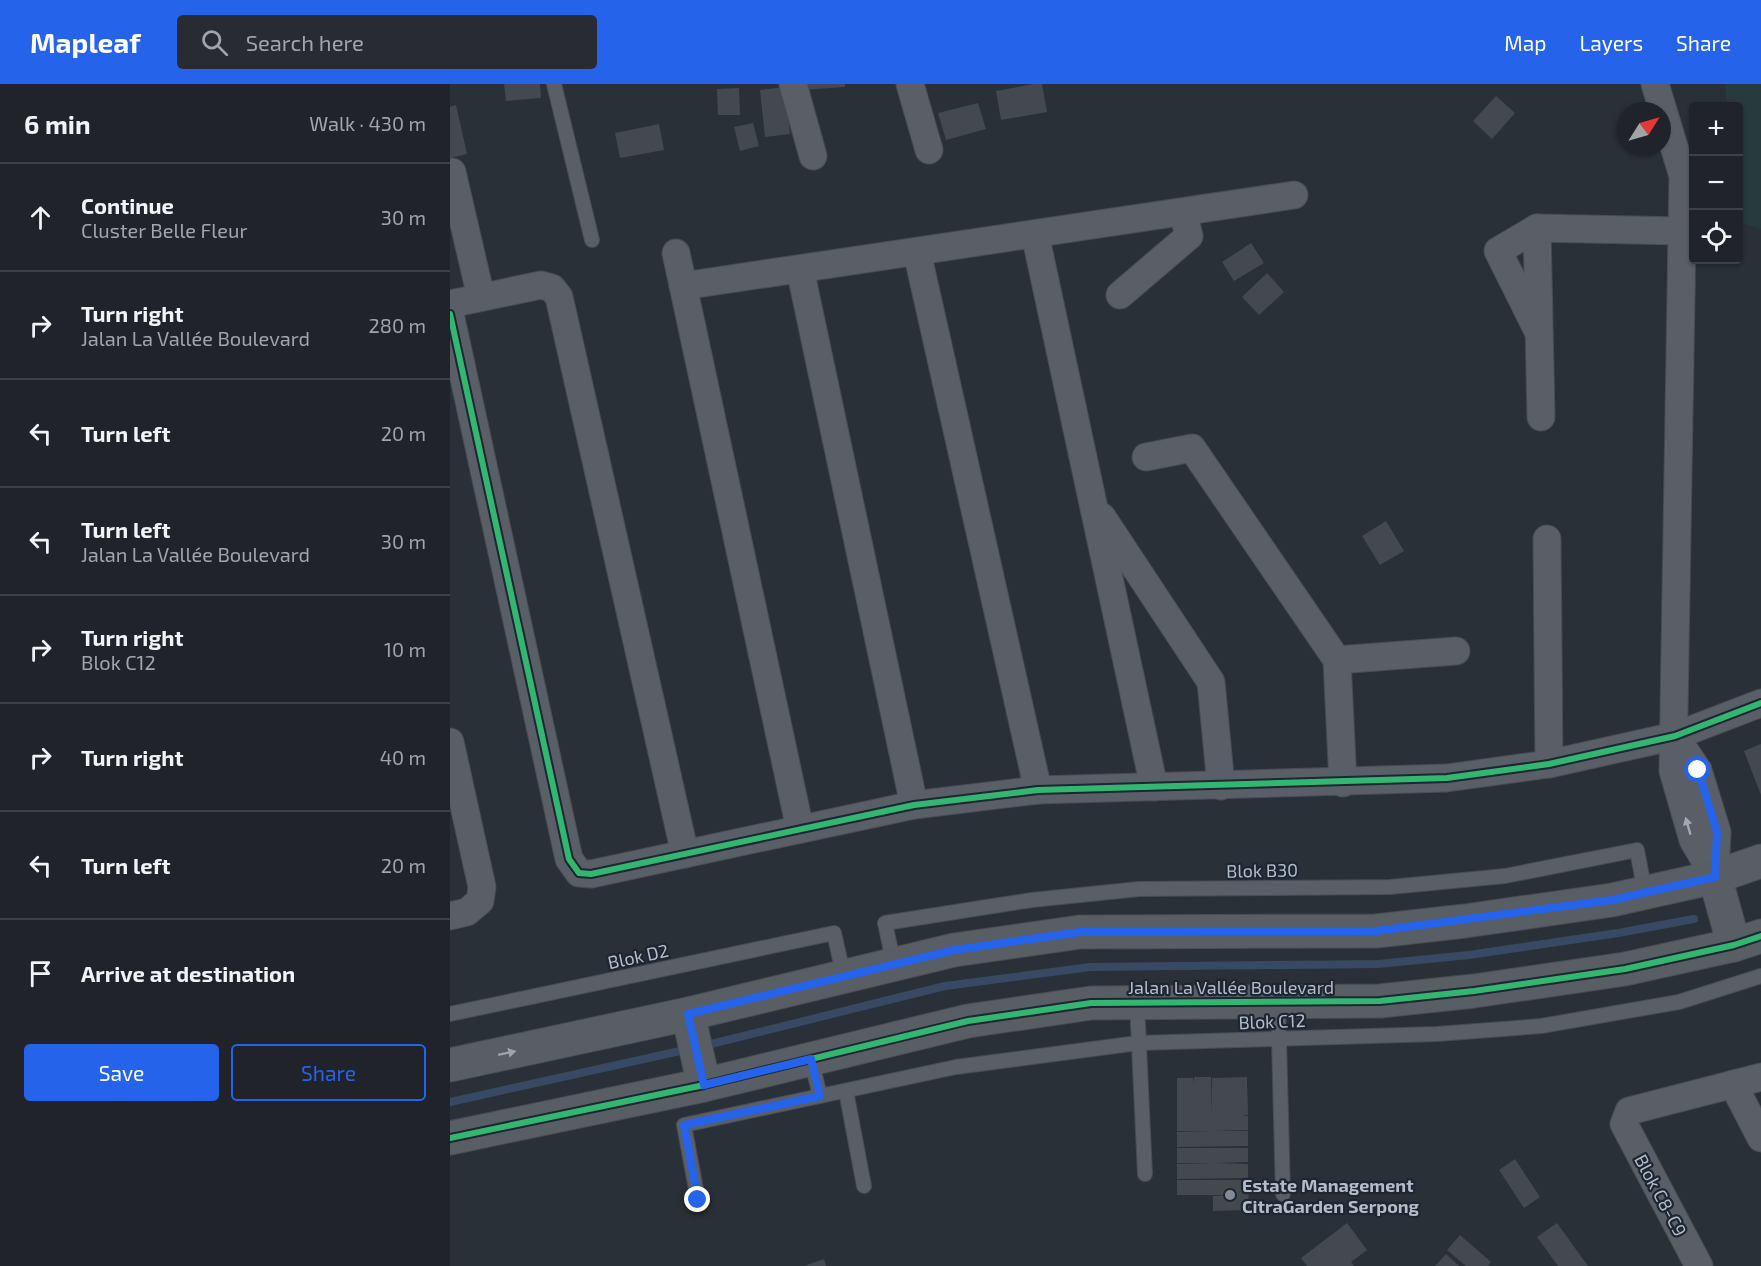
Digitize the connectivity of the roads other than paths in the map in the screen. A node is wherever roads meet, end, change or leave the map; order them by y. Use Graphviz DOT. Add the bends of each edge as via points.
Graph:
graph roads {
  1 [pos="554,84"];
  2 [pos="793,84"];
  3 [pos="910,84"];
  4 [pos="1654,84"];
  5 [pos="929,150"];
  6 [pos="813,156"];
  7 [pos="450,173"];
  8 [pos="1294,195"];
  9 [pos="1184,212"];
  10 [pos="1537,228"];
  11 [pos="1682,231"];
  12 [pos="1035,234"];
  13 [pos="592,240"];
  14 [pos="917,252"];
  15 [pos="676,253"];
  16 [pos="800,269"];
  17 [pos="683,286"];
  18 [pos="1120,295"];
  19 [pos="481,297"];
  20 [pos="450,304"];
  21 [pos="450,314"];
  22 [pos="1539,333"];
  23 [pos="1541,417"];
  24 [pos="1146,456"];
  25 [pos="1093,504"];
  26 [pos="1547,539"];
  27 [pos="1456,651"];
  28 [pos="1337,660"];
  29 [pos="1761,703"];
  30 [pos="1675,736"];
  31 [pos="450,742"];
  32 [pos="1549,764"];
  33 [pos="1343,783"];
  34 [pos="1221,786"];
  35 [pos="1154,787"];
  36 [pos="1038,790"];
  37 [pos="914,805"];
  38 [pos="801,829"];
  39 [pos="685,854"];
  40 [pos="1761,861"];
  41 [pos="1715,877"];
  42 [pos="1646,893"];
  43 [pos="450,916"];
  44 [pos="1748,940"];
  45 [pos="894,965"];
  46 [pos="1761,976"];
  47 [pos="844,977"];
  48 [pos="1278,1002"];
  49 [pos="1137,1003"];
  50 [pos="450,1014"];
  51 [pos="688,1014"];
  52 [pos="1279,1039"];
  53 [pos="1138,1043"];
  54 [pos="811,1059"];
  55 [pos="450,1065"];
  56 [pos="1761,1077"];
  57 [pos="1734,1084"];
  58 [pos="704,1085"];
  59 [pos="846,1091"];
  60 [pos="820,1096"];
  61 [pos="450,1138"];
  62 [pos="1761,1138"];
  63 [pos="1145,1174"];
  64 [pos="864,1186"];
  65 [pos="1283,1194"];
  66 [pos="698,1200"];
  67 [pos="1699,1266"];
  1 -- 13 [label="lane"];
  2 -- 6 [label="street"];
  3 -- 5 [label="street"];
  4 -- 11 [label="street" via="1683,176"];
  7 -- 19 [label="street"];
  8 -- 9 [label="street"];
  9 -- 12 [label="street"];
  9 -- 18 [label="street" via="1189,236"];
  10 -- 11 [label="street"];
  10 -- 22 [label="street"];
  10 -- 22 [label="street" via="1498,251"];
  11 -- 30 [label="street"];
  12 -- 14 [label="street"];
  12 -- 25 [label="street"];
  14 -- 16 [label="street"];
  14 -- 36 [label="street"];
  15 -- 17 [label="street"];
  16 -- 17 [label="street"];
  16 -- 37 [label="street"];
  17 -- 38 [label="street"];
  19 -- 20 [label="street"];
  19 -- 39 [label="street" via="541,285 552,288 559,297"];
  21 -- 39 [label="street" via="569,859 579,873 591,874"];
  22 -- 23 [label="street"];
  24 -- 28 [label="street" via="1192,448"];
  25 -- 34 [label="street" via="1211,682"];
  25 -- 35 [label="street"];
  26 -- 32 [label="street"];
  27 -- 28 [label="street"];
  28 -- 33 [label="street"];
  29 -- 30 [label="street"];
  30 -- 32 [label="street"];
  30 -- 41 [label="street" via="1698,770 1717,832"];
  31 -- 43 [label="street" via="482,887 480,901 467,912"];
  32 -- 33 [label="street" via="1447,778"];
  33 -- 34 [label="street"];
  34 -- 35 [label="street"];
  35 -- 36 [label="street"];
  36 -- 37 [label="street"];
  37 -- 38 [label="street"];
  38 -- 39 [label="street"];
  40 -- 41 [label="street"];
  41 -- 42 [label="street"];
  41 -- 44 [label="street"];
  42 -- 45 [label="street" via="1376,931 1080,932 954,950"];
  42 -- 45 [label="lane, Blok B30" via="1637,850 1506,876 1390,887 1139,889 1032,900 885,923"];
  44 -- 48 [label="street, Jalan La Vallée Boulevard" via="1625,969 1474,991 1380,1001"];
  45 -- 47 [label="street"];
  46 -- 52 [label="lane, Blok C12" via="1679,1002 1541,1026"];
  47 -- 50 [label="lane, Blok D2" via="834,933"];
  47 -- 51 [label="street"];
  48 -- 49 [label="street, Jalan La Vallée Boulevard"];
  48 -- 52 [label="lane"];
  49 -- 53 [label="lane"];
  49 -- 54 [label="street, Jalan La Vallée Boulevard" via="1090,1004 968,1021"];
  55 -- 51 [label="street, one-way"];
  51 -- 58 [label="street"];
  52 -- 53 [label="lane, Blok C12"];
  52 -- 65 [label="lane"];
  53 -- 59 [label="lane, Blok C12" via="956,1068"];
  53 -- 63 [label="lane"];
  54 -- 58 [label="street, Jalan La Vallée Boulevard"];
  54 -- 60 [label="lane"];
  56 -- 57 [label="street"];
  57 -- 62 [label="street"];
  57 -- 67 [label="street, Blok C8-C9" via="1629,1112 1624,1124"];
  58 -- 61 [label="street, Jalan La Vallée Boulevard"];
  59 -- 60 [label="lane, Blok C12"];
  59 -- 64 [label="lane"];
  60 -- 66 [label="lane, Blok C12" via="684,1125"];
}
